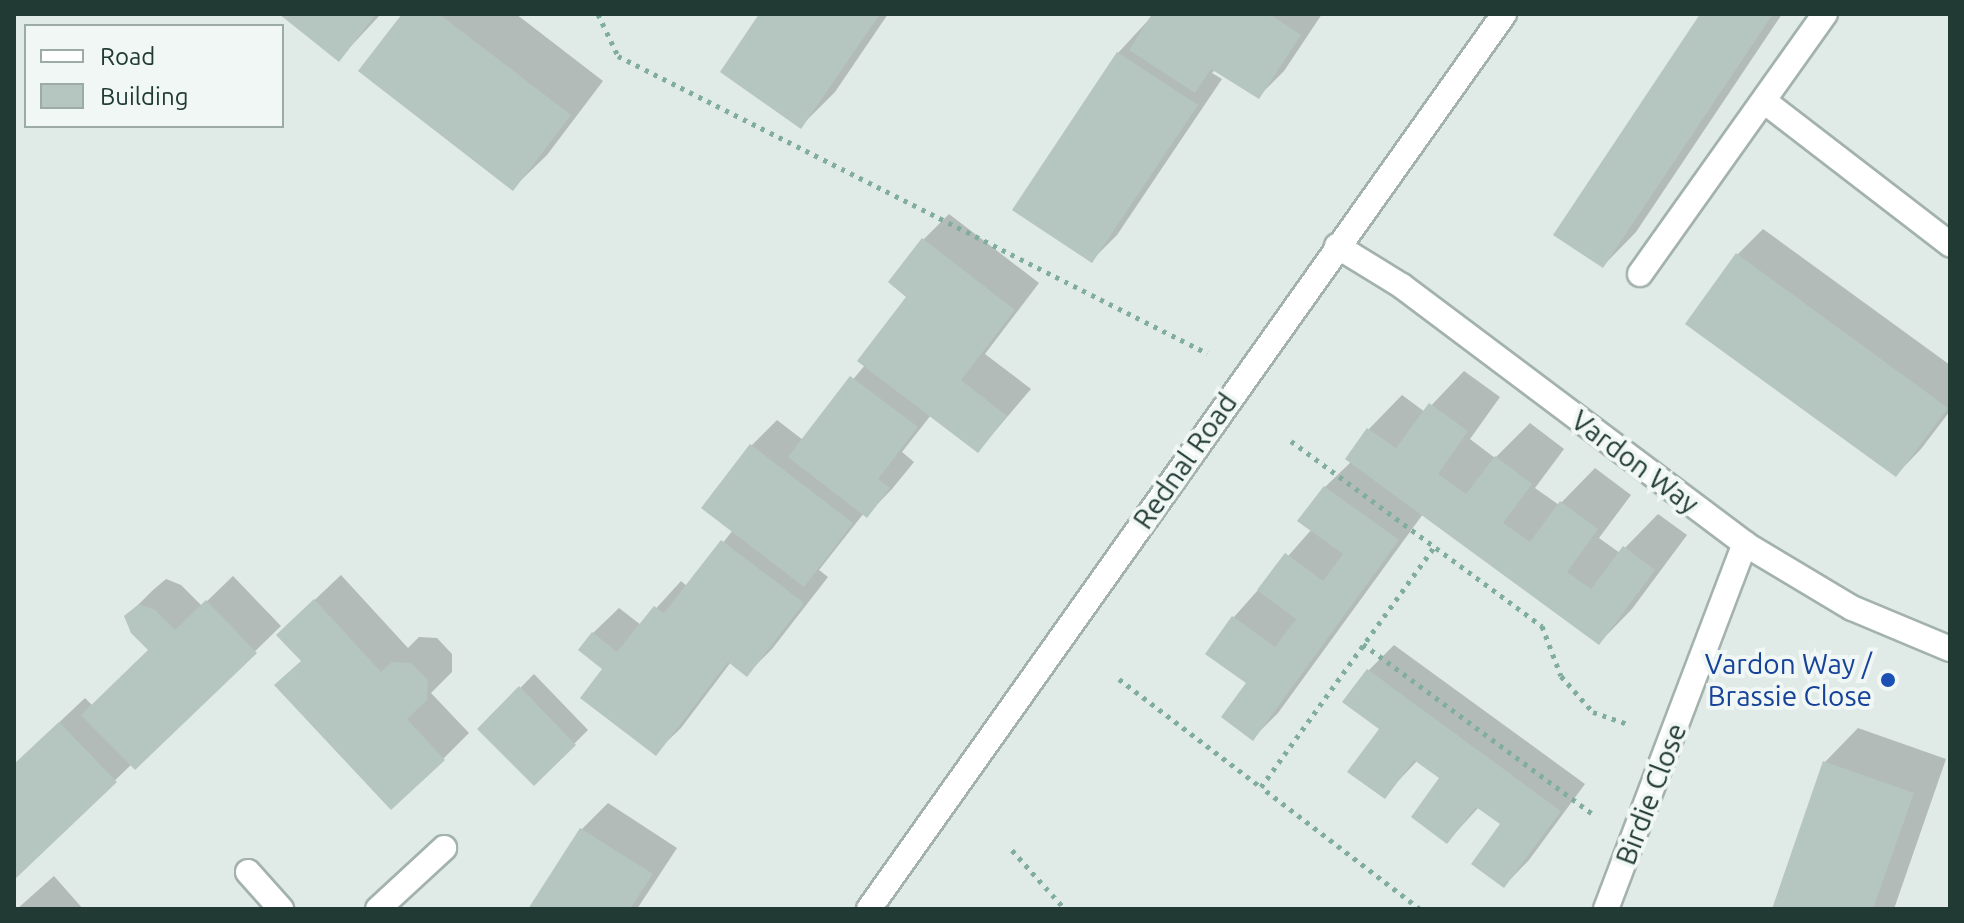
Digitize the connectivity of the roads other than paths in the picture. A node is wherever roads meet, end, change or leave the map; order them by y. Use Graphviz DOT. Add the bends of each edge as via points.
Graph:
graph roads {
  1 [pos="1504,14"];
  2 [pos="1825,14"];
  3 [pos="1764,101"];
  4 [pos="1950,244"];
  5 [pos="1337,246"];
  6 [pos="1640,274"];
  7 [pos="1745,544"];
  8 [pos="1950,649"];
  9 [pos="444,848"];
  10 [pos="248,872"];
  11 [pos="281,909"];
  12 [pos="378,909"];
  13 [pos="869,909"];
  14 [pos="1606,909"];
  1 -- 5 [label="street, Rednal Road"];
  2 -- 3 [label="street"];
  3 -- 4 [label="street"];
  3 -- 6 [label="street"];
  5 -- 7 [label="street, Vardon Way" via="1402,286"];
  5 -- 13 [label="street, Rednal Road"];
  7 -- 8 [label="street, Vardon Way" via="1852,608"];
  7 -- 14 [label="street, Birdie Close"];
  9 -- 12 [label="street"];
  10 -- 11 [label="street"];
}
